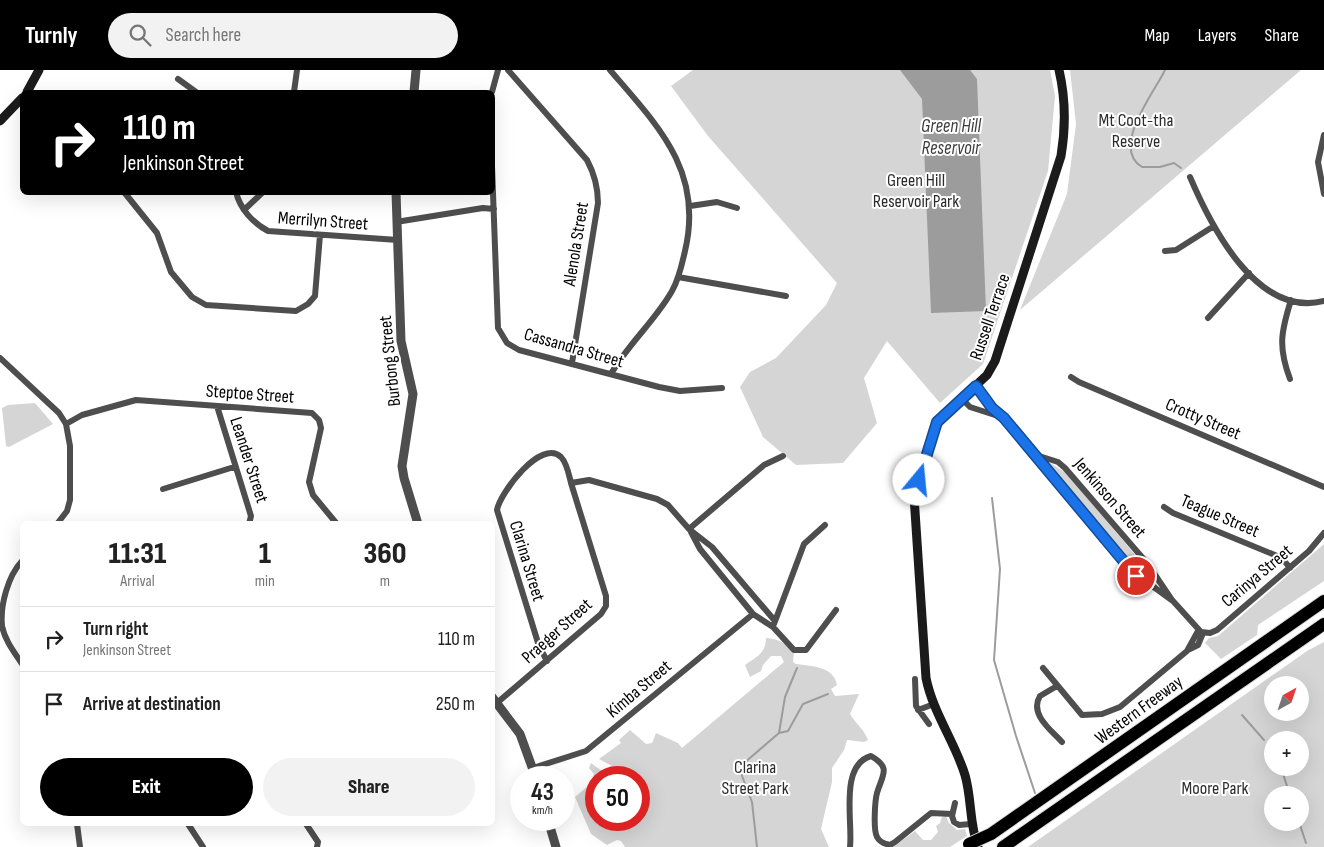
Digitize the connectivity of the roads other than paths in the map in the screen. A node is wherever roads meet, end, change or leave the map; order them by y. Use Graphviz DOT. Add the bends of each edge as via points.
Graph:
graph roads {
  1 [pos="39,70"];
  2 [pos="297,70"];
  3 [pos="416,70"];
  4 [pos="498,70"];
  5 [pos="508,70"];
  6 [pos="610,70"];
  7 [pos="1059,70"];
  8 [pos="178,78"];
  9 [pos="28,90"];
  10 [pos="193,90"];
  11 [pos="294,90"];
  12 [pos="414,90"];
  13 [pos="493,90"];
  14 [pos="20,100"];
  15 [pos="0,121"];
  16 [pos="1324,135"];
  17 [pos="1190,177"];
  18 [pos="1324,194"];
  19 [pos="126,195"];
  20 [pos="237,195"];
  21 [pos="260,195"];
  22 [pos="396,195"];
  23 [pos="493,195"];
  24 [pos="690,206"];
  25 [pos="737,208"];
  26 [pos="494,209"];
  27 [pos="244,210"];
  28 [pos="396,222"];
  29 [pos="1214,226"];
  30 [pos="320,236"];
  31 [pos="398,240"];
  32 [pos="1165,251"];
  33 [pos="1249,273"];
  34 [pos="678,277"];
  35 [pos="786,296"];
  36 [pos="1291,300"];
  37 [pos="1324,301"];
  38 [pos="1208,318"];
  39 [pos="0,358"];
  40 [pos="572,363"];
  41 [pos="610,374"];
  42 [pos="1071,376"];
  43 [pos="1290,379"];
  44 [pos="976,386"];
  45 [pos="722,388"];
  46 [pos="961,398"];
  47 [pos="217,406"];
  48 [pos="66,424"];
  49 [pos="1008,424"];
  50 [pos="1031,451"];
  51 [pos="783,456"];
  52 [pos="234,467"];
  53 [pos="571,483"];
  54 [pos="1324,487"];
  55 [pos="163,488"];
  56 [pos="1164,507"];
  57 [pos="59,521"];
  58 [pos="250,521"];
  59 [pos="334,521"];
  60 [pos="417,521"];
  61 [pos="825,525"];
  62 [pos="689,529"];
  63 [pos="1324,533"];
  64 [pos="20,564"];
  65 [pos="1290,568"];
  66 [pos="1324,600"];
  67 [pos="1173,602"];
  68 [pos="836,610"];
  69 [pos="753,614"];
  70 [pos="774,624"];
  71 [pos="1324,624"];
  72 [pos="1200,632"];
  73 [pos="20,661"];
  74 [pos="547,661"];
  75 [pos="1043,668"];
  76 [pos="915,679"];
  77 [pos="1057,686"];
  78 [pos="495,700"];
  79 [pos="934,704"];
  80 [pos="918,710"];
  81 [pos="928,724"];
  82 [pos="1062,742"];
  83 [pos="532,766"];
  84 [pos="551,766"];
  85 [pos="955,803"];
  86 [pos="952,814"];
  87 [pos="971,824"];
  88 [pos="77,826"];
  89 [pos="189,826"];
  90 [pos="307,826"];
  91 [pos="551,831"];
  92 [pos="991,834"];
  93 [pos="80,847"];
  94 [pos="203,847"];
  95 [pos="317,847"];
  96 [pos="556,847"];
  97 [pos="850,847"];
  98 [pos="964,847"];
  99 [pos="976,847"];
  100 [pos="1003,847"];
  1 -- 9 [label="main road"];
  2 -- 11 [label="street"];
  3 -- 12 [label="street"];
  4 -- 13 [label="street"];
  5 -- 40 [label="street, Alenola Street" via="586,160 598,190"];
  6 -- 24 [label="street" via="656,124 677,156"];
  7 -- 44 [label="main road, Russell Terrace" via="1066,122 1059,164 995,361 988,375"];
  8 -- 10 [label="street"];
  14 -- 15 [label="main road"];
  16 -- 18 [label="street" via="1318,162"];
  17 -- 29 [label="street"];
  19 -- 30 [label="street" via="157,233 171,272 192,297 206,305 296,311 308,304 315,296"];
  20 -- 27 [label="street, Merrilyn Street"];
  21 -- 27 [label="street"];
  22 -- 28 [label="street, Burbong Street"];
  23 -- 26 [label="street, Cassandra Street"];
  24 -- 25 [label="street" via="717,202"];
  24 -- 34 [label="street" via="688,238"];
  26 -- 28 [label="street"];
  26 -- 40 [label="street, Cassandra Street" via="498,328 507,343 520,350"];
  27 -- 30 [label="street, Merrilyn Street" via="256,225 268,231"];
  28 -- 31 [label="street, Burbong Street"];
  29 -- 32 [label="street" via="1176,250"];
  29 -- 33 [label="street"];
  30 -- 31 [label="street, Merrilyn Street"];
  31 -- 60 [label="street, Burbong Street" via="401,341 413,394 402,466"];
  33 -- 36 [label="street" via="1268,290"];
  33 -- 38 [label="street"];
  34 -- 35 [label="street"];
  34 -- 41 [label="street" via="662,306"];
  36 -- 37 [label="street"];
  36 -- 43 [label="street" via="1282,329 1281,346"];
  39 -- 48 [label="street"];
  40 -- 41 [label="street, Cassandra Street"];
  41 -- 45 [label="street, Cassandra Street" via="680,391"];
  42 -- 54 [label="street, Crotty Street"];
  44 -- 46 [label="main road, Russell Terrace"];
  44 -- 49 [label="street, Jenkinson Street"];
  46 -- 49 [label="street, Jenkinson Street" via="969,406 993,414"];
  46 -- 79 [label="main road, Russell Terrace" via="937,422 913,504 926,670"];
  47 -- 48 [label="street, Steptoe Street" via="136,400 82,415"];
  47 -- 52 [label="street, Leander Street"];
  47 -- 59 [label="street, Steptoe Street" via="312,413 321,428 309,482 313,496"];
  48 -- 57 [label="street" via="70,446 70,500"];
  49 -- 50 [label="street, Jenkinson Street"];
  50 -- 67 [label="street, Jenkinson Street" via="1136,576"];
  50 -- 67 [label="street, Jenkinson Street" via="1058,462 1068,471 1147,564"];
  51 -- 62 [label="street" via="764,465"];
  52 -- 55 [label="street"];
  52 -- 58 [label="street, Leander Street" via="251,516"];
  53 -- 62 [label="street" via="591,481 658,499 668,505"];
  53 -- 74 [label="street, Praeger Street" via="607,602 601,614"];
  53 -- 74 [label="street, Clarina Street" via="562,457 553,453 542,455 528,463 497,508 538,646"];
  56 -- 65 [label="street, Teague Street" via="1282,558"];
  61 -- 70 [label="street" via="804,544"];
  62 -- 69 [label="street" via="700,549"];
  62 -- 70 [label="street" via="709,545"];
  63 -- 65 [label="street, Carinya Street" via="1317,544"];
  64 -- 73 [label="street" via="6,590 2,617 6,639"];
  65 -- 72 [label="street, Carinya Street" via="1216,630"];
  66 -- 92 [label="highway, Western Freeway"];
  67 -- 72 [label="street, Jenkinson Street"];
  68 -- 70 [label="street" via="807,649 801,652 791,648"];
  69 -- 70 [label="street"];
  69 -- 84 [label="street, Kimba Street" via="586,751"];
  71 -- 100 [label="highway, Western Freeway"];
  72 -- 77 [label="street, Carinya Street" via="1198,645 1120,707 1109,712 1083,715"];
  74 -- 78 [label="street, Praeger Street"];
  75 -- 77 [label="street"];
  76 -- 80 [label="street" via="914,699"];
  77 -- 82 [label="street" via="1040,696 1037,709"];
  78 -- 83 [label="street" via="520,734"];
  79 -- 80 [label="street"];
  79 -- 87 [label="main road, Russell Terrace" via="965,775"];
  80 -- 81 [label="street"];
  85 -- 86 [label="street"];
  86 -- 87 [label="street" via="957,824"];
  86 -- 97 [label="street" via="931,813 895,842 890,845 883,843 877,838 875,829 876,793 883,780 884,769 881,762 871,756 862,758 853,772 848,823"];
  87 -- 99 [label="main road, Russell Terrace"];
  88 -- 93 [label="street"];
  89 -- 94 [label="street"];
  90 -- 95 [label="street" via="318,842"];
  91 -- 96 [label="street"];
  92 -- 98 [label="highway, bridge"];
  92 -- 99 [label="highway, Western Freeway, bridge"];
}
